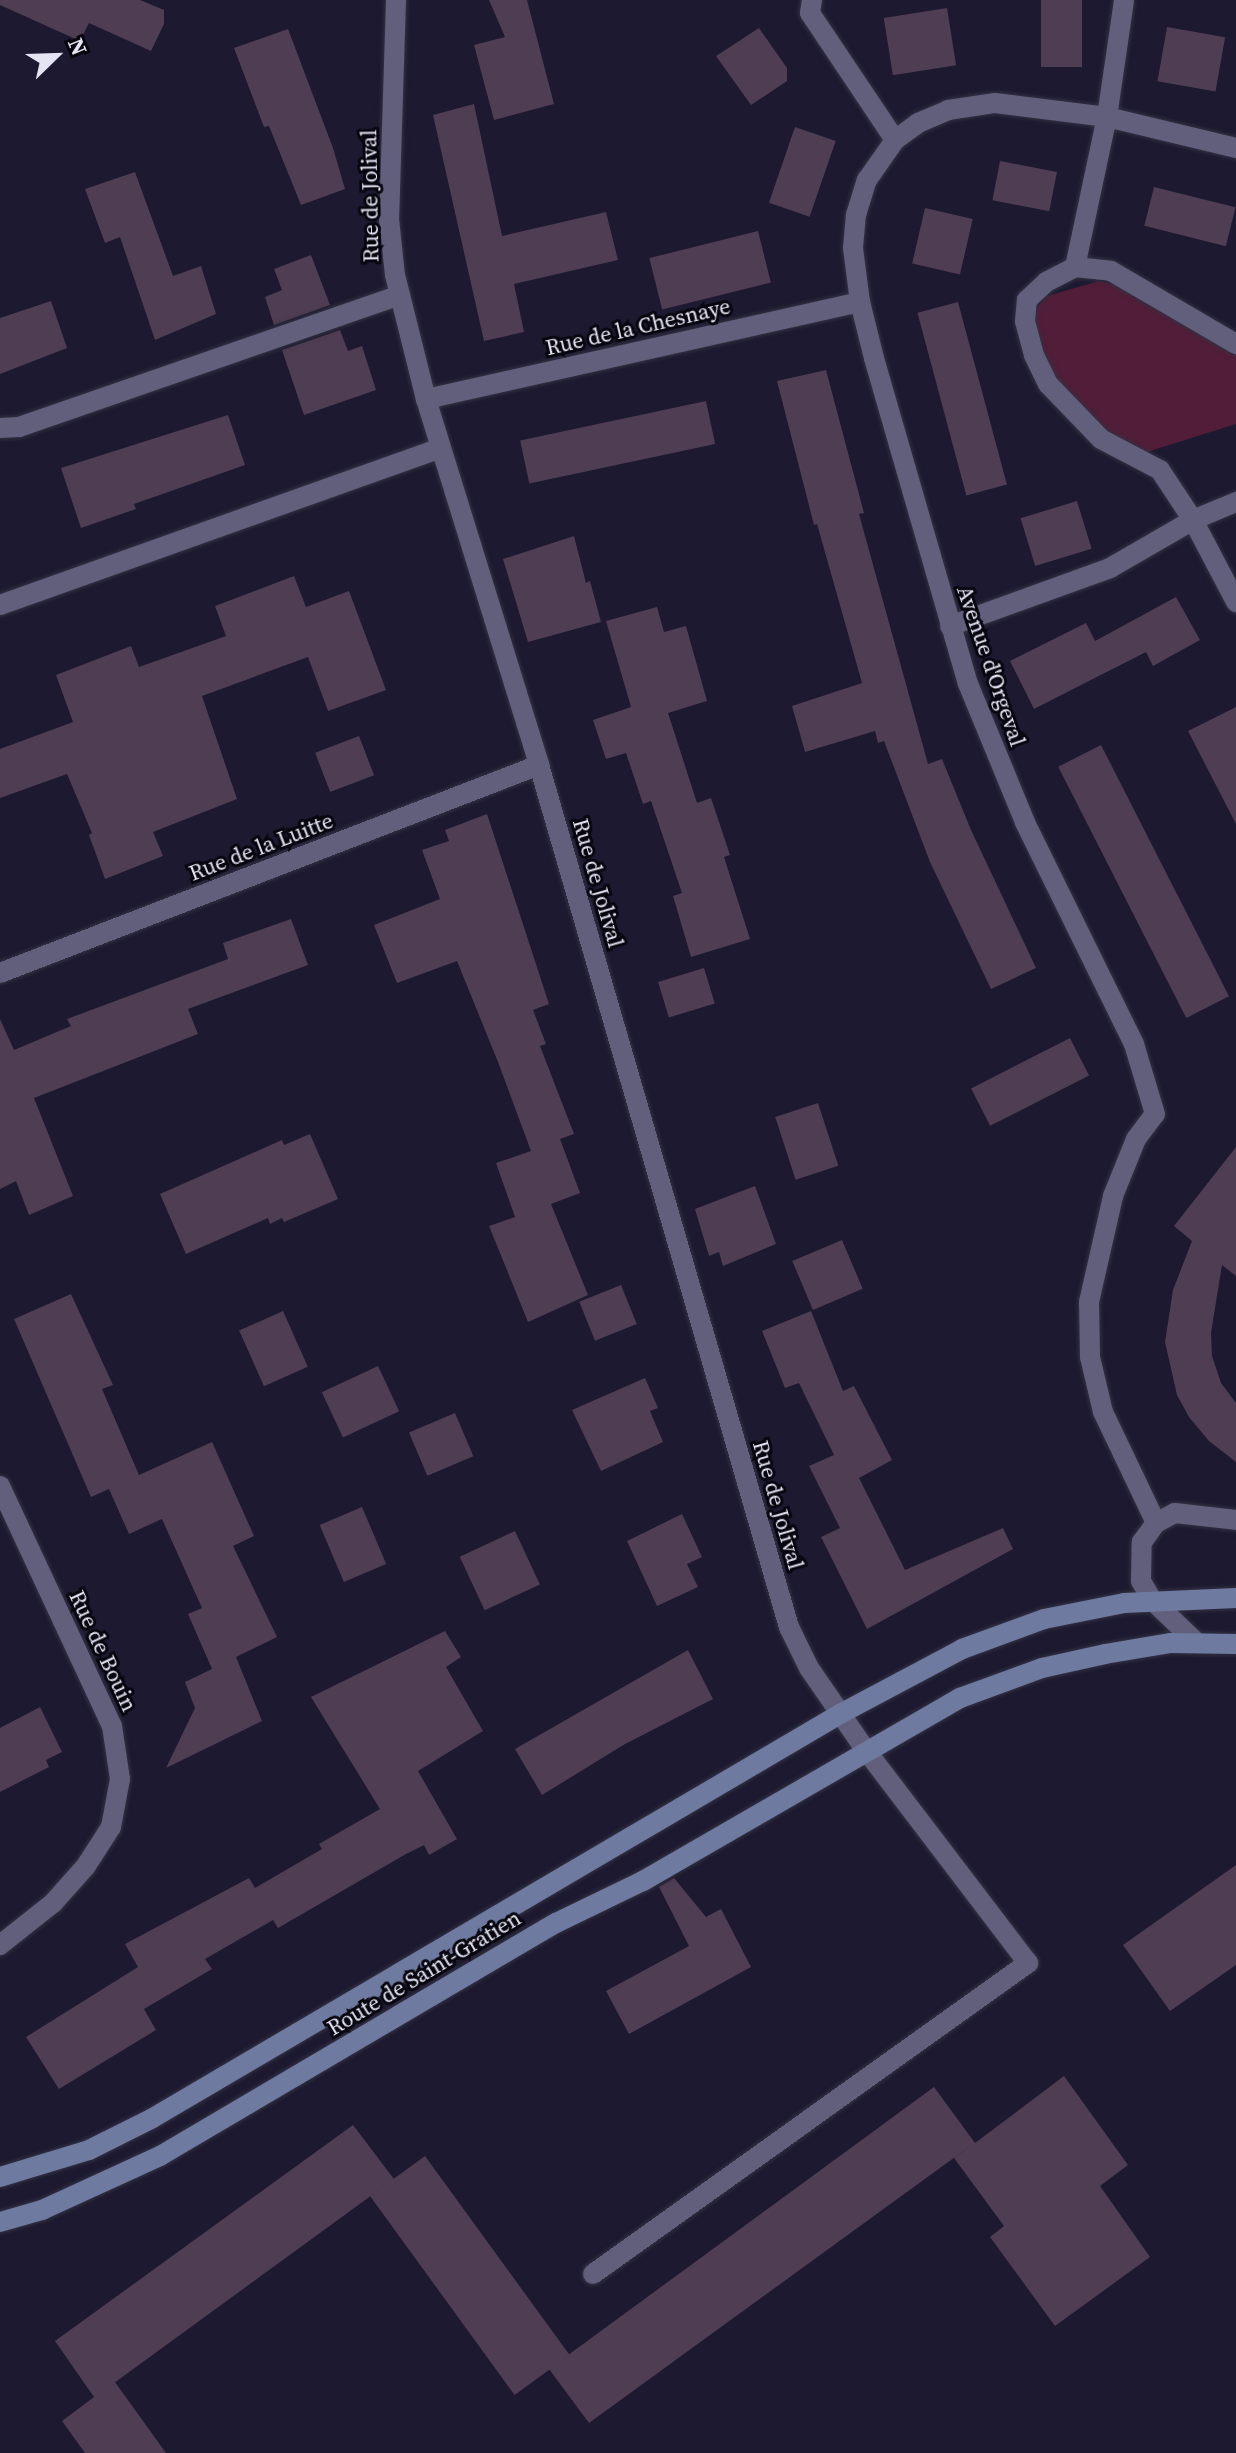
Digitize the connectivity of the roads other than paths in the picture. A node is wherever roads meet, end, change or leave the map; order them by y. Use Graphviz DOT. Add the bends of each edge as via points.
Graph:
graph roads {
  1 [pos="396,0"];
  2 [pos="812,0"];
  3 [pos="1124,0"];
  4 [pos="1107,117"];
  5 [pos="895,140"];
  6 [pos="1236,148"];
  7 [pos="1075,267"];
  8 [pos="400,295"];
  9 [pos="860,302"];
  10 [pos="1236,344"];
  11 [pos="426,399"];
  12 [pos="0,428"];
  13 [pos="441,448"];
  14 [pos="1236,502"];
  15 [pos="1193,520"];
  16 [pos="1236,602"];
  17 [pos="0,605"];
  18 [pos="950,626"];
  19 [pos="539,765"];
  20 [pos="0,973"];
  21 [pos="0,1486"];
  22 [pos="1236,1520"];
  23 [pos="1156,1523"];
  24 [pos="1236,1598"];
  25 [pos="1152,1600"];
  26 [pos="1197,1643"];
  27 [pos="1236,1644"];
  28 [pos="840,1714"];
  29 [pos="867,1752"];
  30 [pos="0,1945"];
  31 [pos="0,2177"];
  32 [pos="0,2222"];
  33 [pos="593,2274"];
  1 -- 8 [label="street, Rue de Jolival" via="389,219"];
  2 -- 5 [label="street" via="810,13"];
  3 -- 4 [label="street"];
  4 -- 5 [label="street, Avenue d'Orgeval" via="995,103 948,110"];
  4 -- 6 [label="street, Avenue d'Orgeval"];
  4 -- 7 [label="street"];
  5 -- 9 [label="street, Avenue d'Orgeval" via="867,180 856,215 853,248"];
  7 -- 10 [label="street" via="1111,271"];
  7 -- 15 [label="street" via="1046,282 1027,300 1025,321 1034,355 1048,384 1074,413 1101,439 1160,470"];
  8 -- 11 [label="street, Rue de Jolival"];
  8 -- 12 [label="street" via="19,427"];
  9 -- 11 [label="street, Rue de la Chesnaye"];
  9 -- 18 [label="street, Avenue d'Orgeval"];
  11 -- 13 [label="street, Rue de Jolival"];
  13 -- 17 [label="street"];
  13 -- 19 [label="street, Rue de Jolival"];
  14 -- 15 [label="street"];
  15 -- 16 [label="street"];
  15 -- 18 [label="street" via="1110,568"];
  18 -- 23 [label="street, Avenue d'Orgeval" via="985,732 1134,1044 1155,1114 1136,1139 1113,1196 1089,1302 1090,1357 1103,1412"];
  19 -- 20 [label="street, Rue de la Luitte"];
  19 -- 28 [label="street, Rue de Jolival" via="789,1627"];
  21 -- 30 [label="street, Rue de Bouin" via="112,1726 120,1779 111,1827 86,1866 53,1903"];
  22 -- 23 [label="street" via="1175,1513"];
  23 -- 25 [label="street" via="1142,1542 1140,1568"];
  24 -- 25 [label="main road, Route de Saint-Gratien"];
  25 -- 26 [label="street"];
  25 -- 28 [label="main road, Route de Saint-Gratien" via="1044,1619 1002,1633"];
  26 -- 27 [label="main road, Route de Saint-Gratien"];
  26 -- 29 [label="main road, Route de Saint-Gratien" via="1105,1654 999,1681"];
  28 -- 29 [label="street, Rue de Jolival"];
  28 -- 31 [label="main road, Route de Saint-Gratien" via="151,2119 89,2150"];
  29 -- 32 [label="main road, Route de Saint-Gratien" via="643,1881 556,1923 160,2156 42,2210"];
  29 -- 33 [label="street, Rue de Jolival" via="1028,1963"];
}
